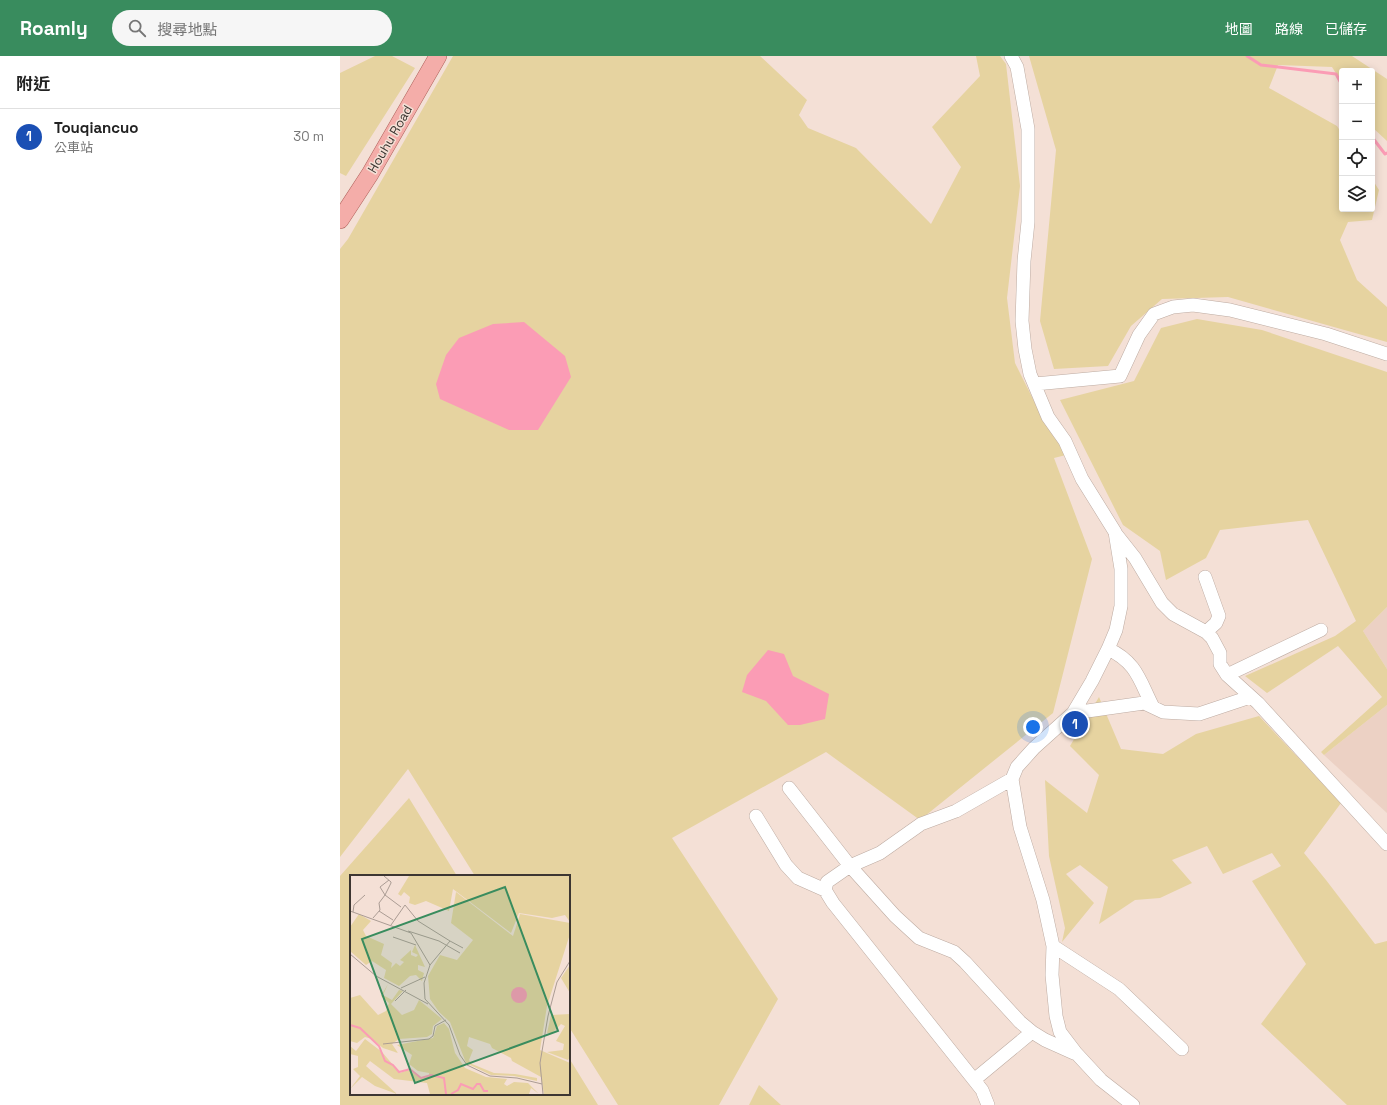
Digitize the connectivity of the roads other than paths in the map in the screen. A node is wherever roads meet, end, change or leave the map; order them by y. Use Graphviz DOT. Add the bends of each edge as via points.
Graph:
graph roads {
  1 [pos="438,56"];
  2 [pos="1011,56"];
  3 [pos="340,220"];
  4 [pos="1387,354"];
  5 [pos="1034,384"];
  6 [pos="1115,532"];
  7 [pos="1205,577"];
  8 [pos="1322,630"];
  9 [pos="1206,632"];
  10 [pos="1108,649"];
  11 [pos="1227,675"];
  12 [pos="1250,696"];
  13 [pos="1153,707"];
  14 [pos="1073,714"];
  15 [pos="1012,779"];
  16 [pos="789,788"];
  17 [pos="756,816"];
  18 [pos="1387,844"];
  19 [pos="850,866"];
  20 [pos="825,890"];
  21 [pos="1053,946"];
  22 [pos="1032,1032"];
  23 [pos="1182,1049"];
  24 [pos="1076,1053"];
  25 [pos="974,1080"];
  26 [pos="988,1105"];
  27 [pos="1133,1105"];
  1 -- 3 [label="main road, Houhu Road" via="370,174"];
  2 -- 5 [label="street" via="1017,67 1028,129 1028,222 1022,321 1025,349"];
  4 -- 5 [label="street" via="1326,334 1230,310 1193,305 1173,307 1154,314 1139,335 1120,376"];
  5 -- 6 [label="street" via="1048,417 1065,441 1082,479"];
  6 -- 9 [label="street" via="1135,558 1162,603 1173,614"];
  6 -- 10 [label="street" via="1121,570 1122,606"];
  7 -- 9 [label="street" via="1219,616 1216,623"];
  8 -- 11 [label="street"];
  9 -- 11 [label="street" via="1220,653 1220,664"];
  10 -- 13 [label="street" via="1133,667"];
  10 -- 14 [label="street"];
  11 -- 12 [label="street"];
  12 -- 13 [label="street" via="1199,714 1163,712"];
  12 -- 18 [label="street"];
  13 -- 14 [label="street" via="1144,703"];
  14 -- 15 [label="street" via="1017,766"];
  15 -- 19 [label="street" via="956,811 921,824 880,853"];
  15 -- 21 [label="street" via="1020,827 1043,900"];
  16 -- 19 [label="street"];
  17 -- 20 [label="street" via="786,865 798,878"];
  19 -- 20 [label="street" via="827,882"];
  19 -- 22 [label="street" via="895,916 919,938 954,952"];
  20 -- 25 [label="street"];
  21 -- 23 [label="street" via="1119,989"];
  21 -- 24 [label="street" via="1052,975 1056,1016 1060,1032"];
  22 -- 24 [label="street"];
  22 -- 25 [label="street"];
  24 -- 27 [label="street" via="1101,1080"];
  25 -- 26 [label="street" via="982,1090"];
}
